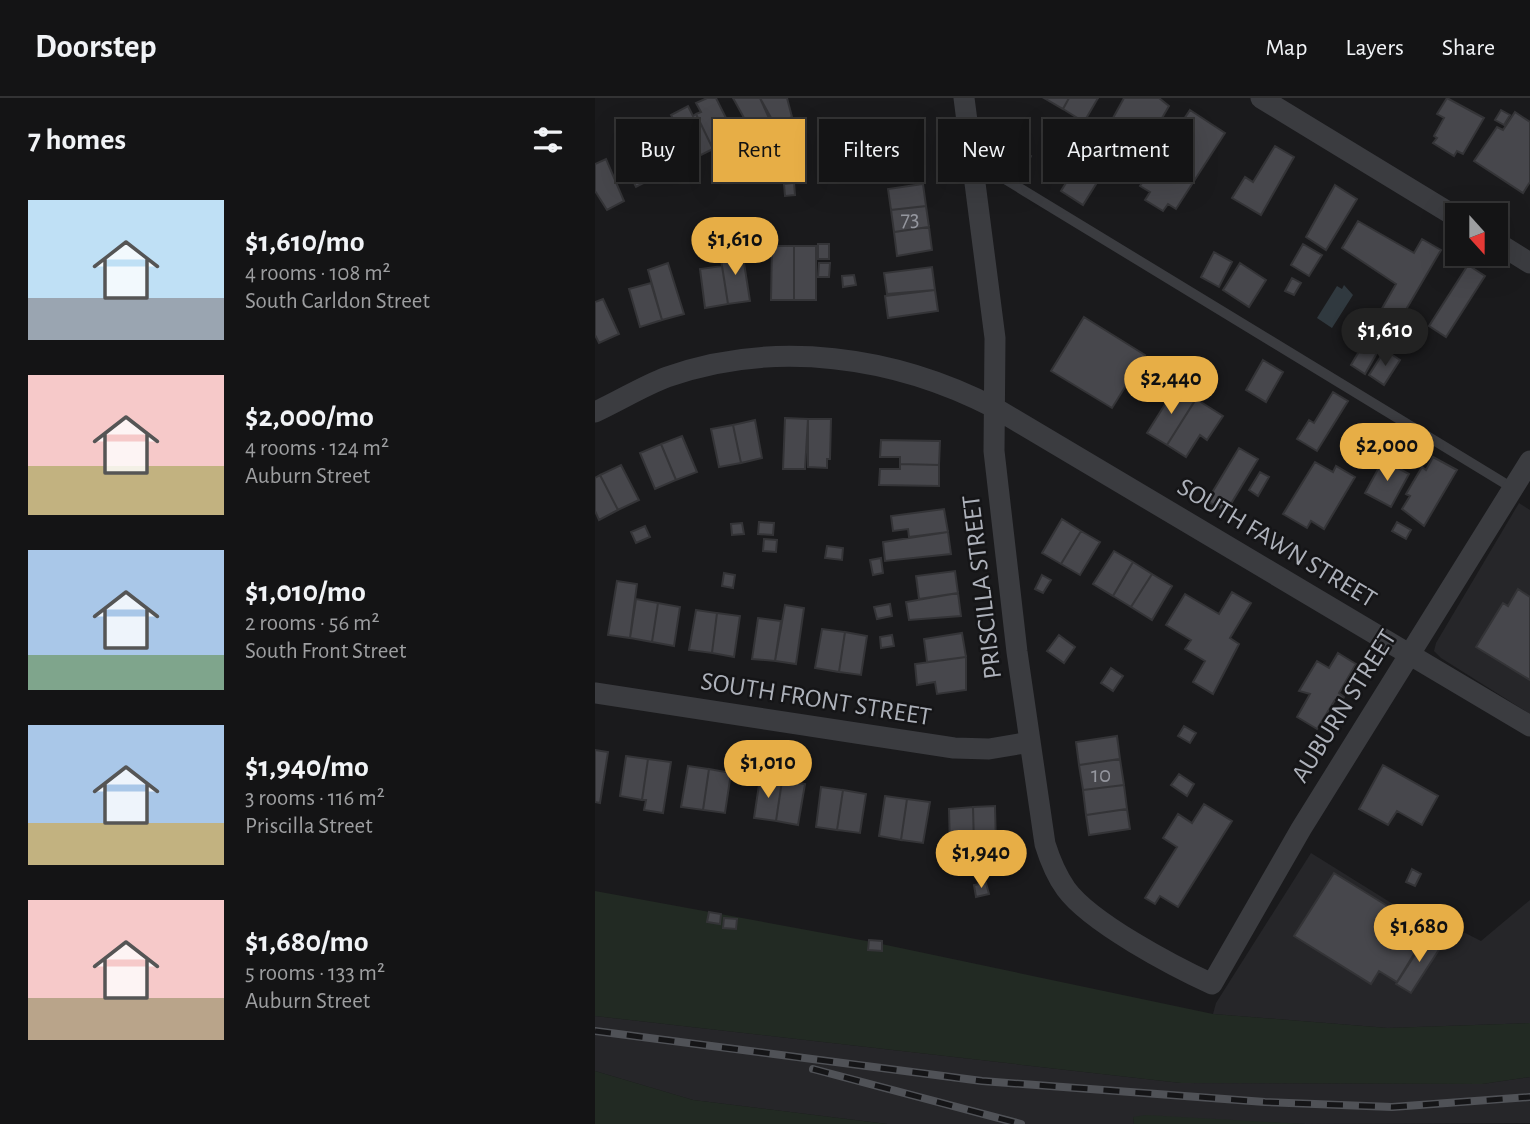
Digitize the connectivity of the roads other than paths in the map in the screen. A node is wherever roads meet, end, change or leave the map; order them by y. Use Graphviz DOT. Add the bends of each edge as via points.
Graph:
graph roads {
  1 [pos="964,98"];
  2 [pos="1261,98"];
  3 [pos="967,119"];
  4 [pos="975,182"];
  5 [pos="1010,182"];
  6 [pos="1445,210"];
  7 [pos="1509,250"];
  8 [pos="1530,263"];
  9 [pos="995,408"];
  10 [pos="595,412"];
  11 [pos="1530,460"];
  12 [pos="1514,489"];
  13 [pos="1409,654"];
  14 [pos="595,692"];
  15 [pos="1530,726"];
  16 [pos="1030,742"];
  17 [pos="1212,984"];
  1 -- 3 [label="street, PRISCILLA STREET"];
  2 -- 6 [label="street"];
  4 -- 9 [label="street, PRISCILLA STREET" via="995,338"];
  5 -- 12 [label="lane"];
  7 -- 8 [label="street"];
  9 -- 10 [label="street, SOUTH FAWN STREET" via="916,374 861,361 796,357 706,366 666,378"];
  9 -- 13 [label="street, SOUTH FAWN STREET"];
  9 -- 16 [label="street, PRISCILLA STREET" via="994,452"];
  11 -- 12 [label="street, AUBURN STREET"];
  12 -- 13 [label="street, AUBURN STREET"];
  13 -- 15 [label="street, SOUTH FAWN STREET"];
  13 -- 17 [label="street, AUBURN STREET"];
  14 -- 16 [label="street, SOUTH FRONT STREET" via="954,748 989,749"];
  16 -- 17 [label="street, PRISCILLA STREET" via="1045,844 1066,890 1086,909 1171,965"];
}
